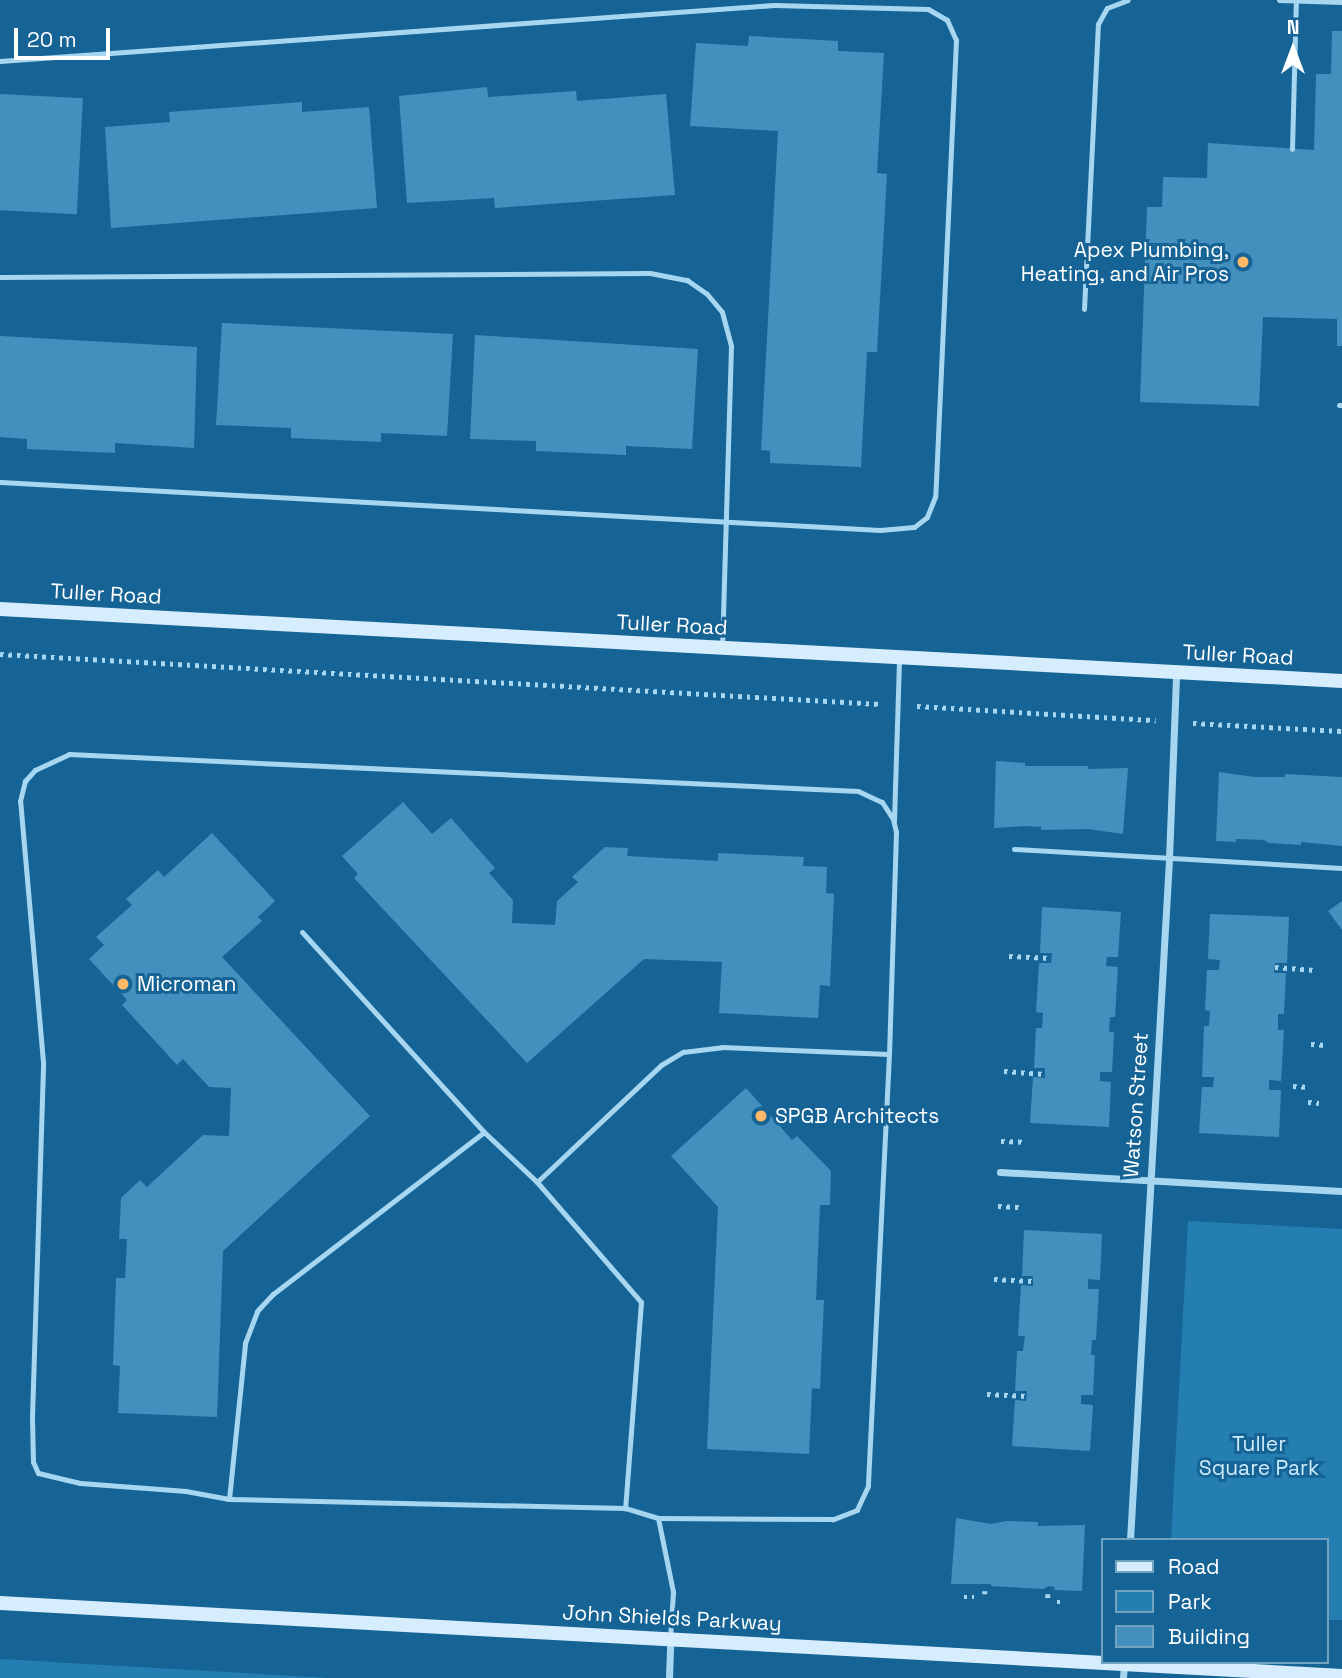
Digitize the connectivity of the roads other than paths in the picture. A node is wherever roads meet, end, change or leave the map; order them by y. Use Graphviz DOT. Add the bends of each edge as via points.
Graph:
graph roads {
  1 [pos="1128,0"];
  2 [pos="1279,0"];
  3 [pos="1296,1"];
  4 [pos="1342,2"];
  5 [pos="0,61"];
  6 [pos="1292,149"];
  7 [pos="0,277"];
  8 [pos="1084,309"];
  9 [pos="0,482"];
  10 [pos="726,521"];
  11 [pos="0,609"];
  12 [pos="722,649"];
  13 [pos="899,658"];
  14 [pos="1176,673"];
  15 [pos="1342,681"];
  16 [pos="894,823"];
  17 [pos="1014,849"];
  18 [pos="1169,859"];
  19 [pos="1342,868"];
  20 [pos="302,932"];
  21 [pos="888,1054"];
  22 [pos="484,1132"];
  23 [pos="1000,1172"];
  24 [pos="1148,1181"];
  25 [pos="537,1182"];
  26 [pos="1342,1191"];
  27 [pos="229,1499"];
  28 [pos="625,1508"];
  29 [pos="659,1518"];
  30 [pos="1130,1538"];
  31 [pos="0,1604"];
  32 [pos="670,1639"];
  33 [pos="1124,1668"];
  34 [pos="1342,1676"];
  35 [pos="669,1678"];
  1 -- 8 [label="lane" via="1107,8 1098,24"];
  2 -- 3 [label="lane"];
  3 -- 4 [label="lane"];
  3 -- 6 [label="lane"];
  5 -- 10 [label="lane" via="774,5 939,12 953,29 956,45 933,508 924,521 904,530"];
  7 -- 10 [label="lane" via="676,276 715,302 729,335"];
  9 -- 10 [label="lane"];
  10 -- 12 [label="lane"];
  11 -- 12 [label="street, Tuller Road"];
  12 -- 13 [label="street, Tuller Road"];
  13 -- 14 [label="street, Tuller Road"];
  13 -- 16 [label="lane"];
  14 -- 15 [label="street, Tuller Road"];
  14 -- 18 [label="street, Watson Street"];
  16 -- 21 [label="lane"];
  16 -- 27 [label="lane" via="882,802 858,791 76,754 56,757 35,770 25,781 20,802 43,1062 33,1462 38,1473 48,1477"];
  17 -- 18 [label="lane"];
  18 -- 19 [label="lane"];
  18 -- 24 [label="street, Watson Street"];
  20 -- 22 [label="lane"];
  21 -- 25 [label="lane" via="722,1047 683,1052 661,1065"];
  21 -- 29 [label="lane" via="868,1486 863,1502 853,1513 833,1519"];
  22 -- 25 [label="lane"];
  22 -- 27 [label="lane" via="257,1311 246,1343"];
  23 -- 24 [label="street"];
  24 -- 26 [label="street"];
  24 -- 30 [label="street, Watson Street"];
  25 -- 28 [label="lane" via="641,1302"];
  27 -- 28 [label="lane"];
  28 -- 29 [label="lane"];
  29 -- 32 [label="lane" via="673,1592"];
  31 -- 32 [label="street, John Shields Parkway"];
  32 -- 33 [label="street, John Shields Parkway"];
  32 -- 35 [label="street"];
  33 -- 34 [label="street, John Shields Parkway"];
}
